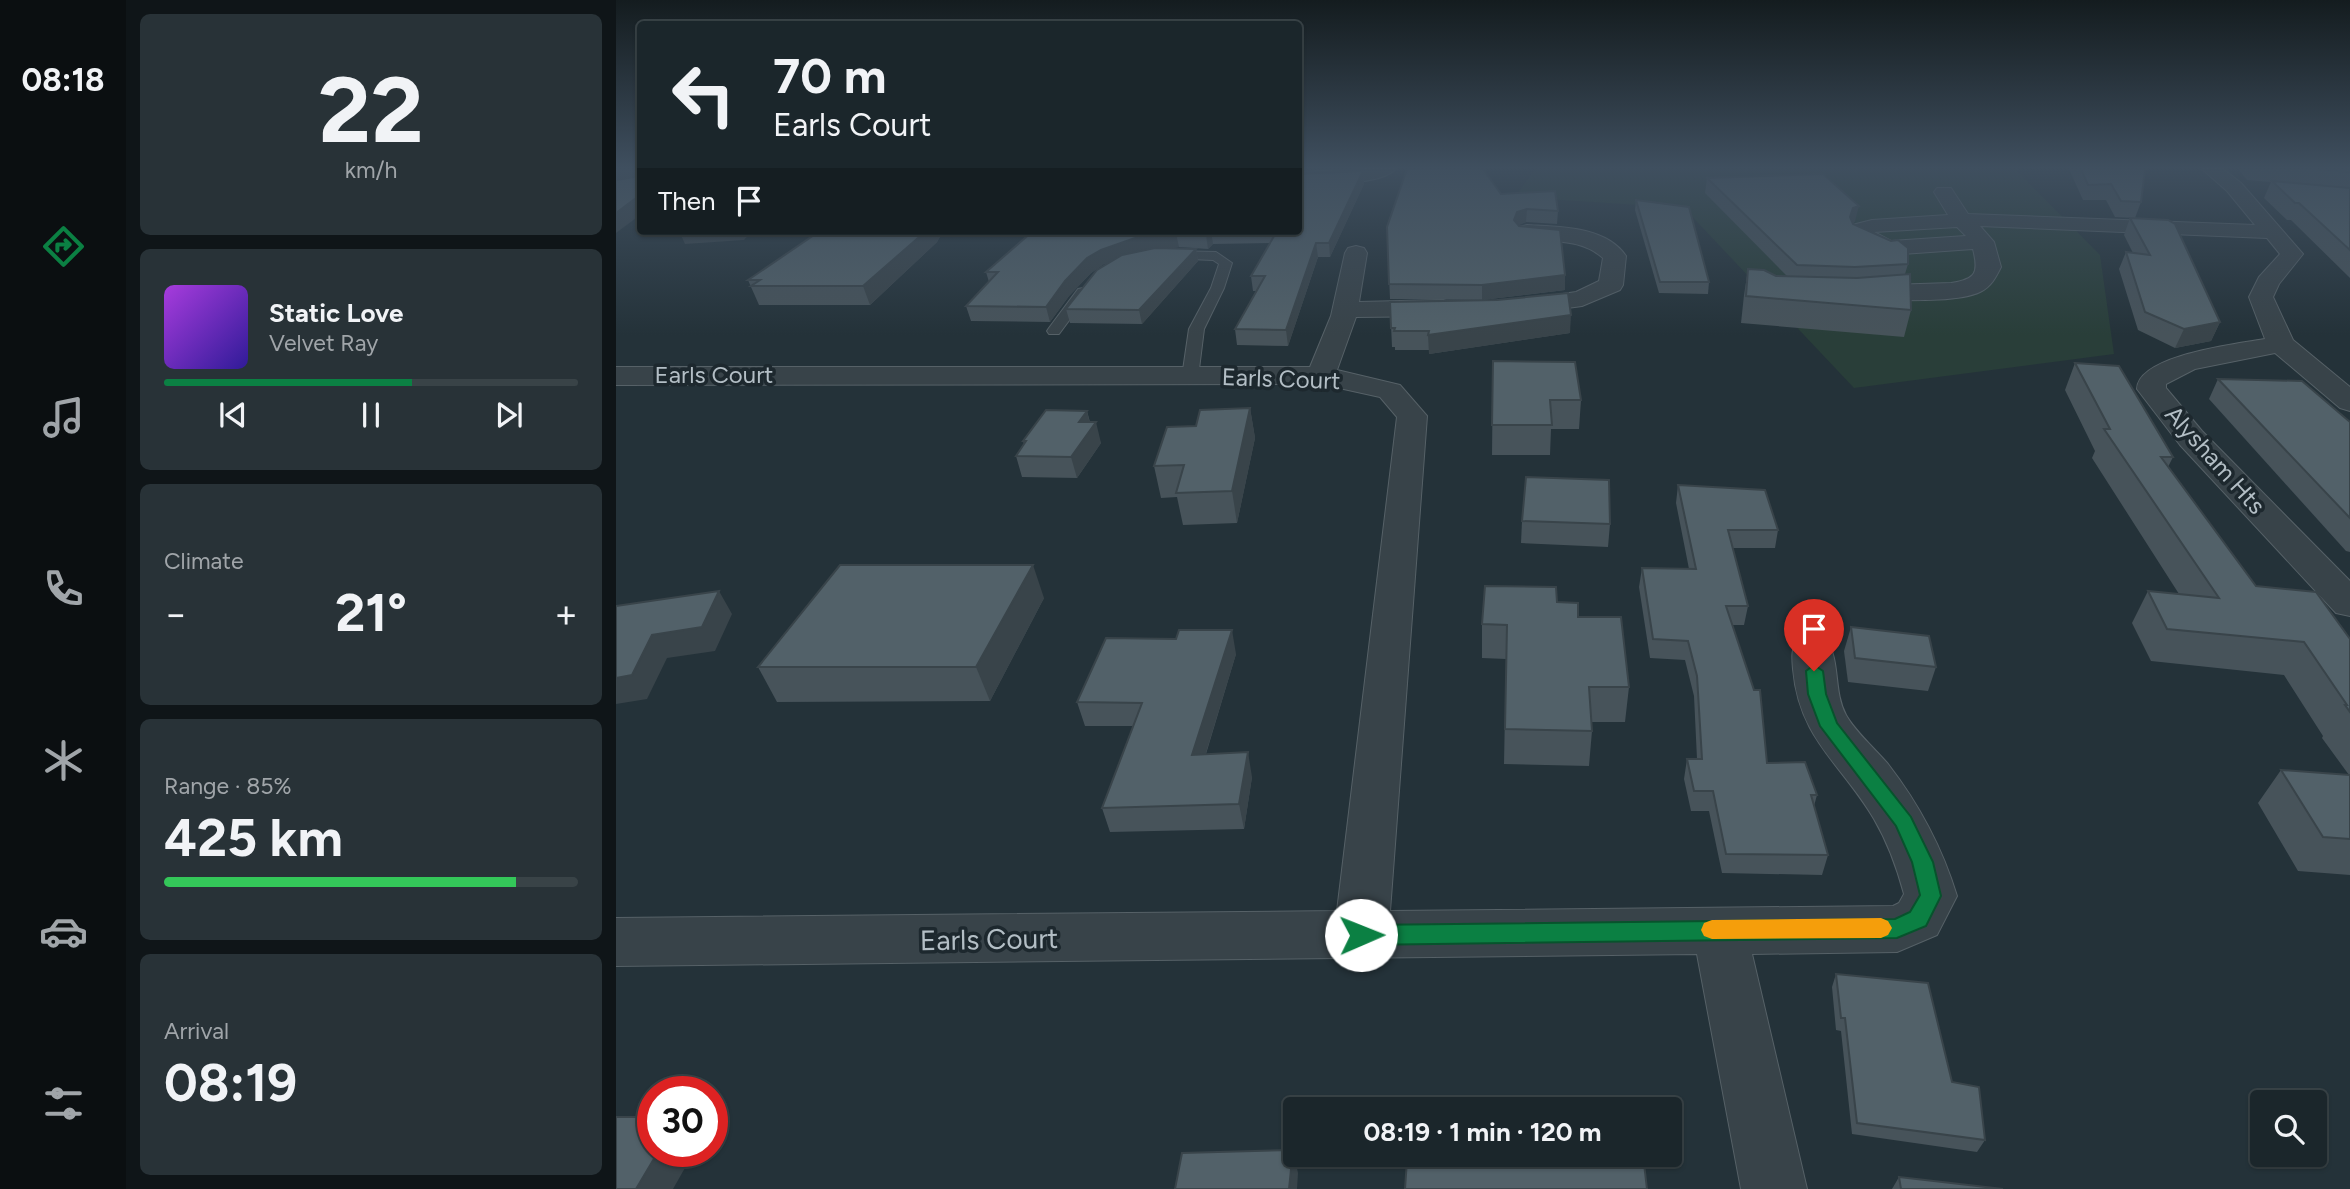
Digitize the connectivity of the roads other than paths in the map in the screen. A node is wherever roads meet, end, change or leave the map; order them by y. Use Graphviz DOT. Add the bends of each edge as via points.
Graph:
graph roads {
  1 [pos="1895,224"];
  2 [pos="1966,224"];
  3 [pos="2079,224"];
  4 [pos="2268,224"];
  5 [pos="1527,232"];
  6 [pos="2275,232"];
  7 [pos="1983,242"];
  8 [pos="1356,253"];
  9 [pos="1158,255"];
  10 [pos="1095,276"];
  11 [pos="1838,293"];
  12 [pos="1472,308"];
  13 [pos="1497,308"];
  14 [pos="1346,310"];
  15 [pos="1054,331"];
  16 [pos="2281,344"];
  17 [pos="1321,375"];
  18 [pos="616,376"];
  19 [pos="1190,377"];
  20 [pos="2350,402"];
  21 [pos="2350,604"];
  22 [pos="1812,648"];
  23 [pos="1719,929"];
  24 [pos="1361,935"];
  25 [pos="616,942"];
  26 [pos="1774,1189"];
  1 -- 7 [label="street" via="1872,226 1860,234 1888,248"];
  2 -- 7 [label="street"];
  3 -- 6 [label="street"];
  4 -- 6 [label="street"];
  5 -- 13 [label="street" via="1580,236 1602,244 1615,256 1611,285 1582,299"];
  6 -- 16 [label="street" via="2292,254 2260,297"];
  7 -- 11 [label="street" via="1989,267 1972,287"];
  8 -- 14 [label="street"];
  9 -- 19 [label="lane" via="1216,256 1226,263 1221,286 1199,323"];
  10 -- 15 [label="lane"];
  12 -- 14 [label="street"];
  14 -- 17 [label="street"];
  16 -- 20 [label="street"];
  16 -- 21 [label="street, Alysham Hts" via="2187,362 2152,380 2152,389 2190,438"];
  17 -- 19 [label="street, Earls Court"];
  17 -- 24 [label="street, Earls Court" via="1390,391 1412,416"];
  18 -- 19 [label="street, Earls Court"];
  22 -- 23 [label="street, Earls Court" via="1817,694 1829,726 1904,822 1931,896 1918,919 1897,929"];
  23 -- 24 [label="street, Earls Court"];
  23 -- 26 [label="street"];
  24 -- 25 [label="street, Earls Court"];
}
